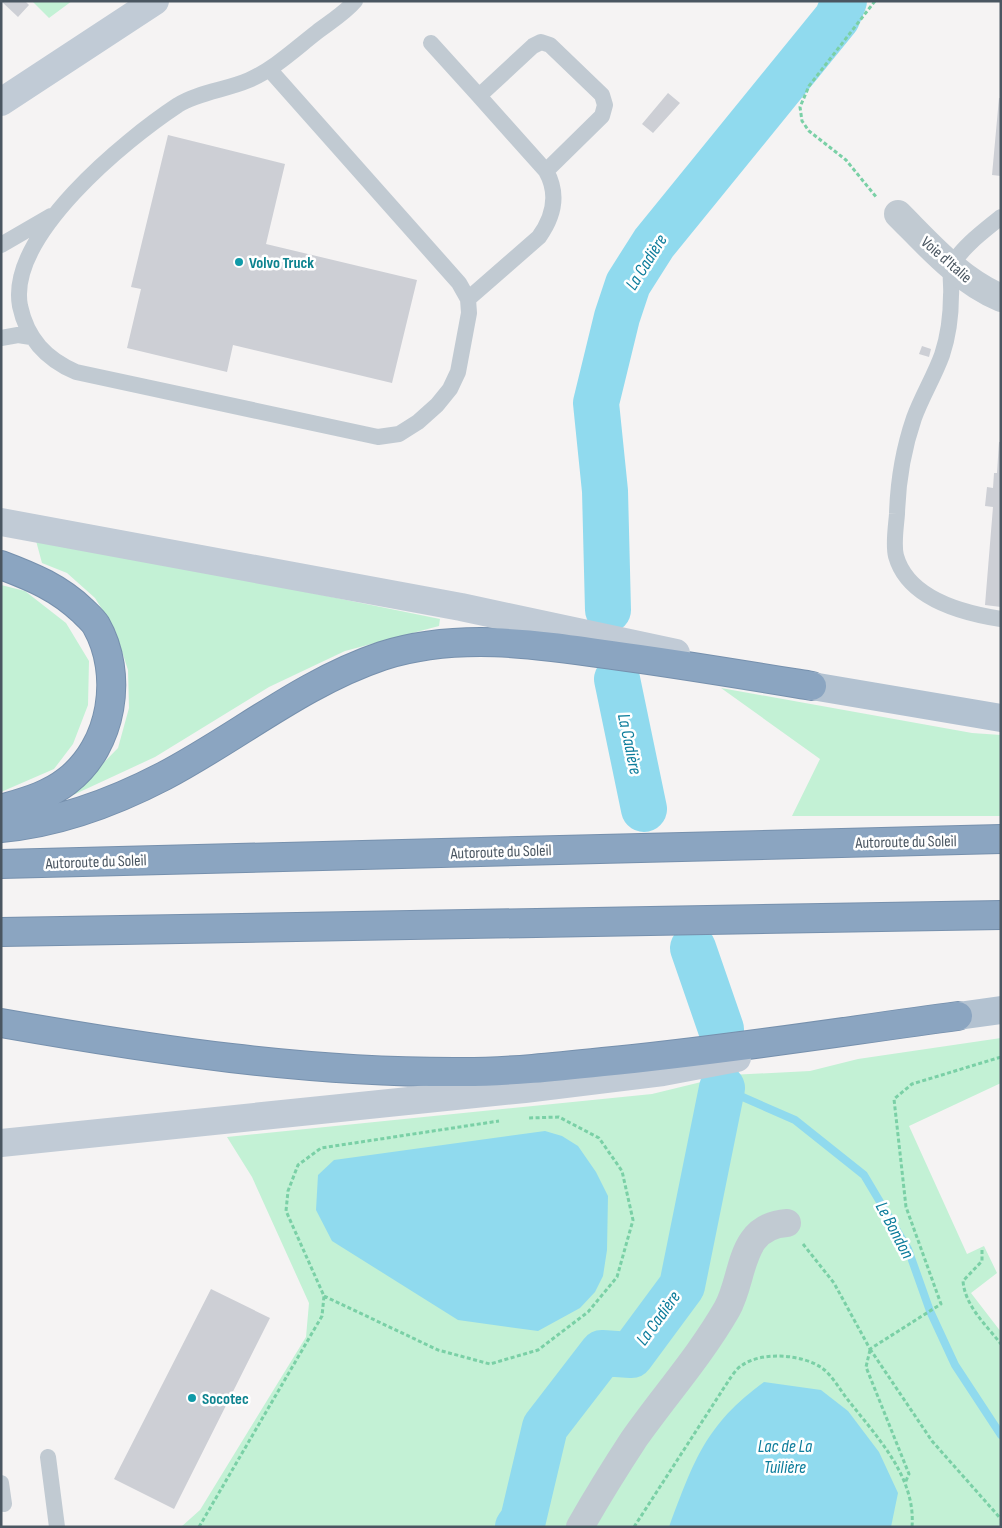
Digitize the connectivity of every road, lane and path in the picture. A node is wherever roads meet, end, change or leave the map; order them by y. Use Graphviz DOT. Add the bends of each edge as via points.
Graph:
graph roads {
  1 [pos="155,1"];
  2 [pos="355,1"];
  3 [pos="875,1"];
  4 [pos="431,43"];
  5 [pos="269,69"];
  6 [pos="479,96"];
  7 [pos="1,102"];
  8 [pos="546,171"];
  9 [pos="57,213"];
  10 [pos="898,214"];
  11 [pos="1001,217"];
  12 [pos="1,245"];
  13 [pos="951,267"];
  14 [pos="1001,298"];
  15 [pos="468,299"];
  16 [pos="31,337"];
  17 [pos="1,338"];
  18 [pos="1,522"];
  19 [pos="1,565"];
  20 [pos="1001,619"];
  21 [pos="812,686"];
  22 [pos="1001,718"];
  23 [pos="1,809"];
  24 [pos="1,828"];
  25 [pos="1001,839"];
  26 [pos="1,864"];
  27 [pos="1001,915"];
  28 [pos="1,932"];
  29 [pos="1001,1010"];
  30 [pos="958,1016"];
  31 [pos="1,1023"];
  32 [pos="713,1056"];
  33 [pos="1001,1057"];
  34 [pos="525,1118"];
  35 [pos="507,1120"];
  36 [pos="1,1143"];
  37 [pos="787,1223"];
  38 [pos="982,1250"];
  39 [pos="324,1296"];
  40 [pos="1001,1344"];
  41 [pos="870,1349"];
  42 [pos="48,1457"];
  43 [pos="1,1483"];
  44 [pos="905,1483"];
  45 [pos="4,1504"];
  46 [pos="1001,1518"];
  47 [pos="57,1527"];
  48 [pos="200,1527"];
  49 [pos="580,1527"];
  50 [pos="634,1527"];
  51 [pos="912,1527"];
  1 -- 7 [label="main road"];
  2 -- 5 [label="lane"];
  3 -- 10 [label="path" via="810,86 800,108 802,121 809,131 846,160 878,199"];
  4 -- 6 [label="lane"];
  5 -- 9 [label="lane" via="249,80 179,104 119,150 78,188"];
  5 -- 15 [label="lane" via="460,283"];
  6 -- 8 [label="lane"];
  6 -- 8 [label="lane" via="533,46 542,42 550,45 602,95 605,105 602,116"];
  8 -- 15 [label="lane" via="554,197 548,225 539,237"];
  9 -- 12 [label="lane"];
  9 -- 16 [label="lane" via="25,262 20,281 23,320"];
  10 -- 13 [label="street, Voie d'Italie"];
  11 -- 13 [label="lane" via="972,241"];
  13 -- 14 [label="street, Voie d'Italie"];
  13 -- 20 [label="lane" via="950,314 942,353 915,415 898,479 895,554 902,572 927,595 980,616"];
  15 -- 16 [label="lane" via="469,313 458,372 450,389 418,422 399,434 378,438 97,378 60,365 44,354"];
  16 -- 17 [label="lane"];
  18 -- 21 [label="main road" via="461,607"];
  19 -- 23 [label="highway" via="41,580 68,596 96,624 108,654 112,682 108,718 92,753 69,780 49,792"];
  21 -- 22 [label="main road"];
  21 -- 24 [label="highway" via="525,643 470,642 422,646 382,656 324,680 164,776 98,805 52,819"];
  25 -- 26 [label="highway, Autoroute du Soleil"];
  27 -- 28 [label="highway"];
  29 -- 30 [label="main road"];
  30 -- 32 [label="highway"];
  31 -- 32 [label="highway" via="159,1050 376,1071 524,1070"];
  32 -- 36 [label="main road" via="663,1072 525,1089"];
  33 -- 41 [label="path" via="912,1084 894,1099 906,1207 941,1304"];
  34 -- 39 [label="path" via="559,1117 599,1138 622,1172 633,1220 618,1277 588,1312 538,1350 490,1364 438,1350"];
  35 -- 39 [label="path" via="321,1148 298,1165 288,1191 286,1211"];
  37 -- 41 [label="path" via="834,1283"];
  37 -- 49 [label="street" via="764,1229 753,1241 742,1261 731,1301 710,1338 634,1440"];
  38 -- 40 [label="path" via="982,1262 963,1281 964,1293"];
  39 -- 48 [label="path" via="322,1316"];
  41 -- 44 [label="path" via="866,1367 909,1474"];
  41 -- 46 [label="path" via="932,1441"];
  42 -- 47 [label="lane"];
  43 -- 45 [label="lane"];
  44 -- 50 [label="path" via="890,1453 823,1368 805,1360 758,1358 741,1366 729,1380"];
  44 -- 51 [label="path" via="913,1509"];
}
